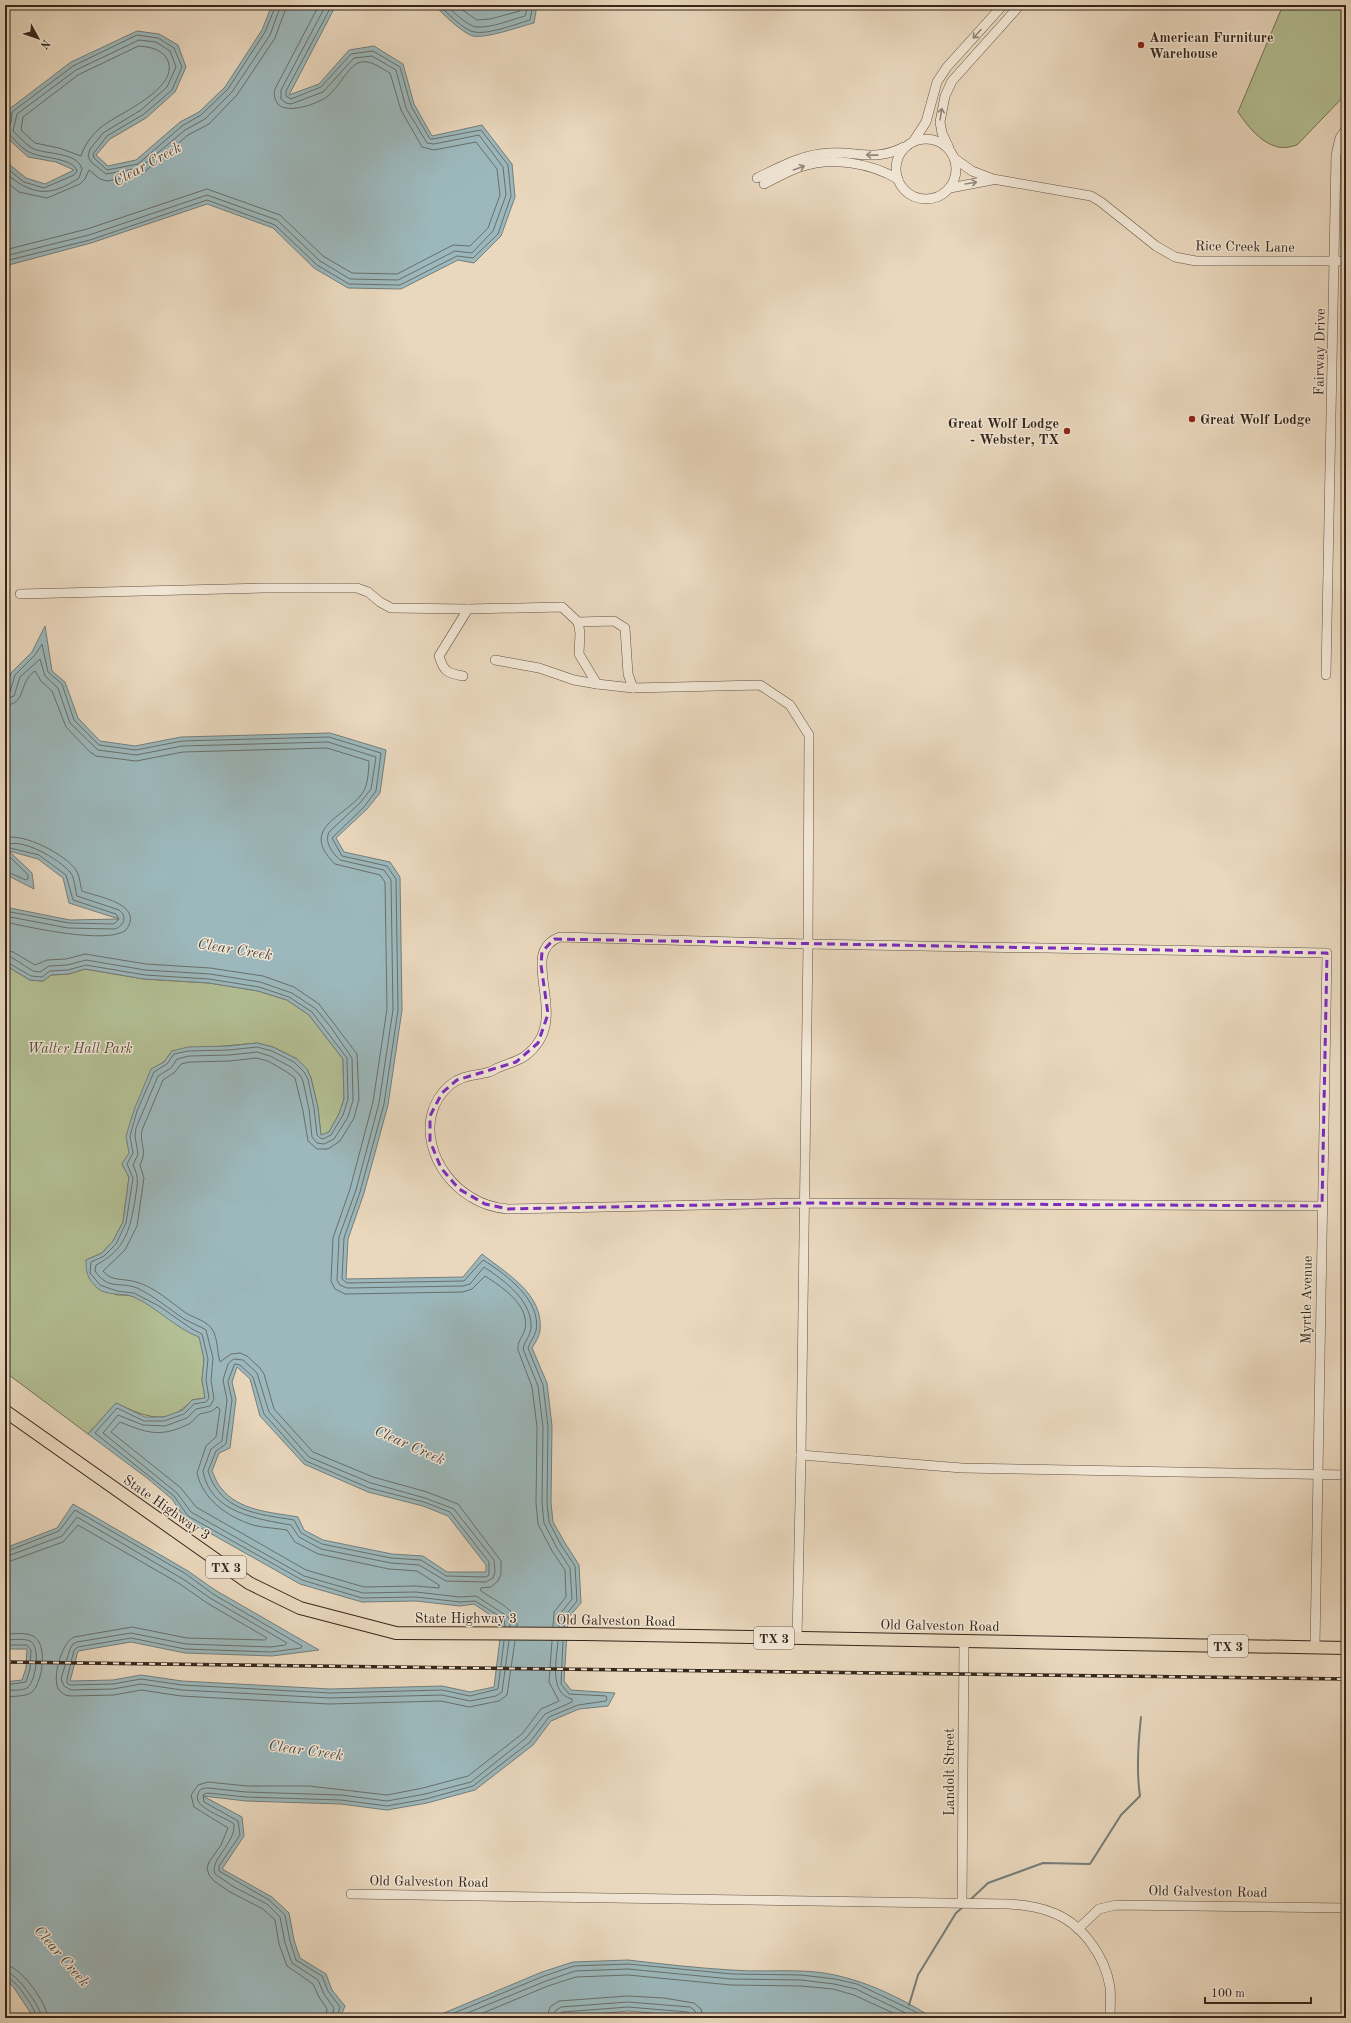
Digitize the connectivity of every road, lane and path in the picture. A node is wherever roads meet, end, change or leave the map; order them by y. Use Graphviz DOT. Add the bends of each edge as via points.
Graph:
graph roads {
  1 [pos="1004,5"];
  2 [pos="1020,5"];
  3 [pos="1346,129"];
  4 [pos="911,144"];
  5 [pos="952,155"];
  6 [pos="898,179"];
  7 [pos="993,179"];
  8 [pos="950,188"];
  9 [pos="1334,261"];
  10 [pos="1346,261"];
  11 [pos="20,594"];
  12 [pos="468,609"];
  13 [pos="578,622"];
  14 [pos="495,660"];
  15 [pos="1326,675"];
  16 [pos="463,676"];
  17 [pos="597,684"];
  18 [pos="633,688"];
  19 [pos="808,944"];
  20 [pos="804,1203"];
  21 [pos="1322,1206"];
  22 [pos="5,1411"];
  23 [pos="801,1455"];
  24 [pos="1316,1474"];
  25 [pos="1346,1475"];
  26 [pos="534,1634"];
  27 [pos="797,1638"];
  28 [pos="964,1641"];
  29 [pos="1315,1647"];
  30 [pos="1346,1648"];
  31 [pos="351,1894"];
  32 [pos="962,1903"];
  33 [pos="1346,1908"];
  34 [pos="1078,1929"];
  35 [pos="1110,2018"];
  1 -- 4 [label="street, one-way" via="937,82 926,122"];
  5 -- 2 [label="street, one-way" via="940,122 945,96 952,81"];
  3 -- 9 [label="street, Fairway Drive" via="1337,147"];
  4 -- 5 [label="street" via="919,140 933,140 940,142"];
  4 -- 6 [label="street" via="900,155 896,164"];
  4 -- 6 [label="street, one-way" via="894,152 876,156 829,152 801,158 760,181 800,167 824,162 876,168"];
  5 -- 7 [label="street, Rice Creek Lane" via="972,171"];
  5 -- 8 [label="street" via="956,176"];
  6 -- 8 [label="street" via="904,190 920,199 938,197"];
  8 -- 7 [label="street, one-way"];
  7 -- 9 [label="street, Rice Creek Lane" via="1091,196 1156,246 1175,257 1196,261"];
  9 -- 10 [label="street, Rice Creek Lane"];
  9 -- 15 [label="street, Fairway Drive"];
  11 -- 12 [label="street" via="357,588 368,592 391,608"];
  12 -- 13 [label="street" via="562,607"];
  12 -- 16 [label="street" via="439,656 442,666 449,673"];
  13 -- 17 [label="street" via="579,654"];
  13 -- 18 [label="street" via="614,621 625,628 628,674"];
  14 -- 17 [label="street" via="539,668 574,680"];
  17 -- 18 [label="street"];
  18 -- 19 [label="street" via="760,685 790,705 809,735"];
  19 -- 20 [label="street"];
  19 -- 20 [label="street" via="566,937 554,939 545,947 541,958 548,1014 545,1029 538,1043 516,1062 489,1072 466,1076 450,1085 435,1104 429,1128 435,1156 449,1180 471,1198 498,1208"];
  19 -- 21 [label="street, Myrtle Avenue" via="1328,953"];
  20 -- 21 [label="street"];
  20 -- 23 [label="street"];
  21 -- 24 [label="street, Myrtle Avenue"];
  22 -- 26 [label="main road, State Highway 3 / TX 3" via="248,1583 300,1608 396,1633"];
  23 -- 24 [label="street" via="962,1468"];
  23 -- 27 [label="street"];
  24 -- 25 [label="street"];
  24 -- 29 [label="street, Myrtle Avenue"];
  26 -- 27 [label="main road, Old Galveston Road / TX 3"];
  27 -- 28 [label="main road, Old Galveston Road / TX 3"];
  28 -- 29 [label="main road, Old Galveston Road / TX 3"];
  28 -- 32 [label="street, Landolt Street"];
  29 -- 30 [label="main road, Old Galveston Road / TX 3"];
  31 -- 32 [label="street, Old Galveston Road"];
  32 -- 34 [label="street, Old Galveston Road" via="1032,1906 1052,1912"];
  33 -- 34 [label="street, Old Galveston Road" via="1116,1905 1099,1910"];
  34 -- 35 [label="street, Old Galveston Road" via="1097,1952 1103,1964 1110,1988"];
}
